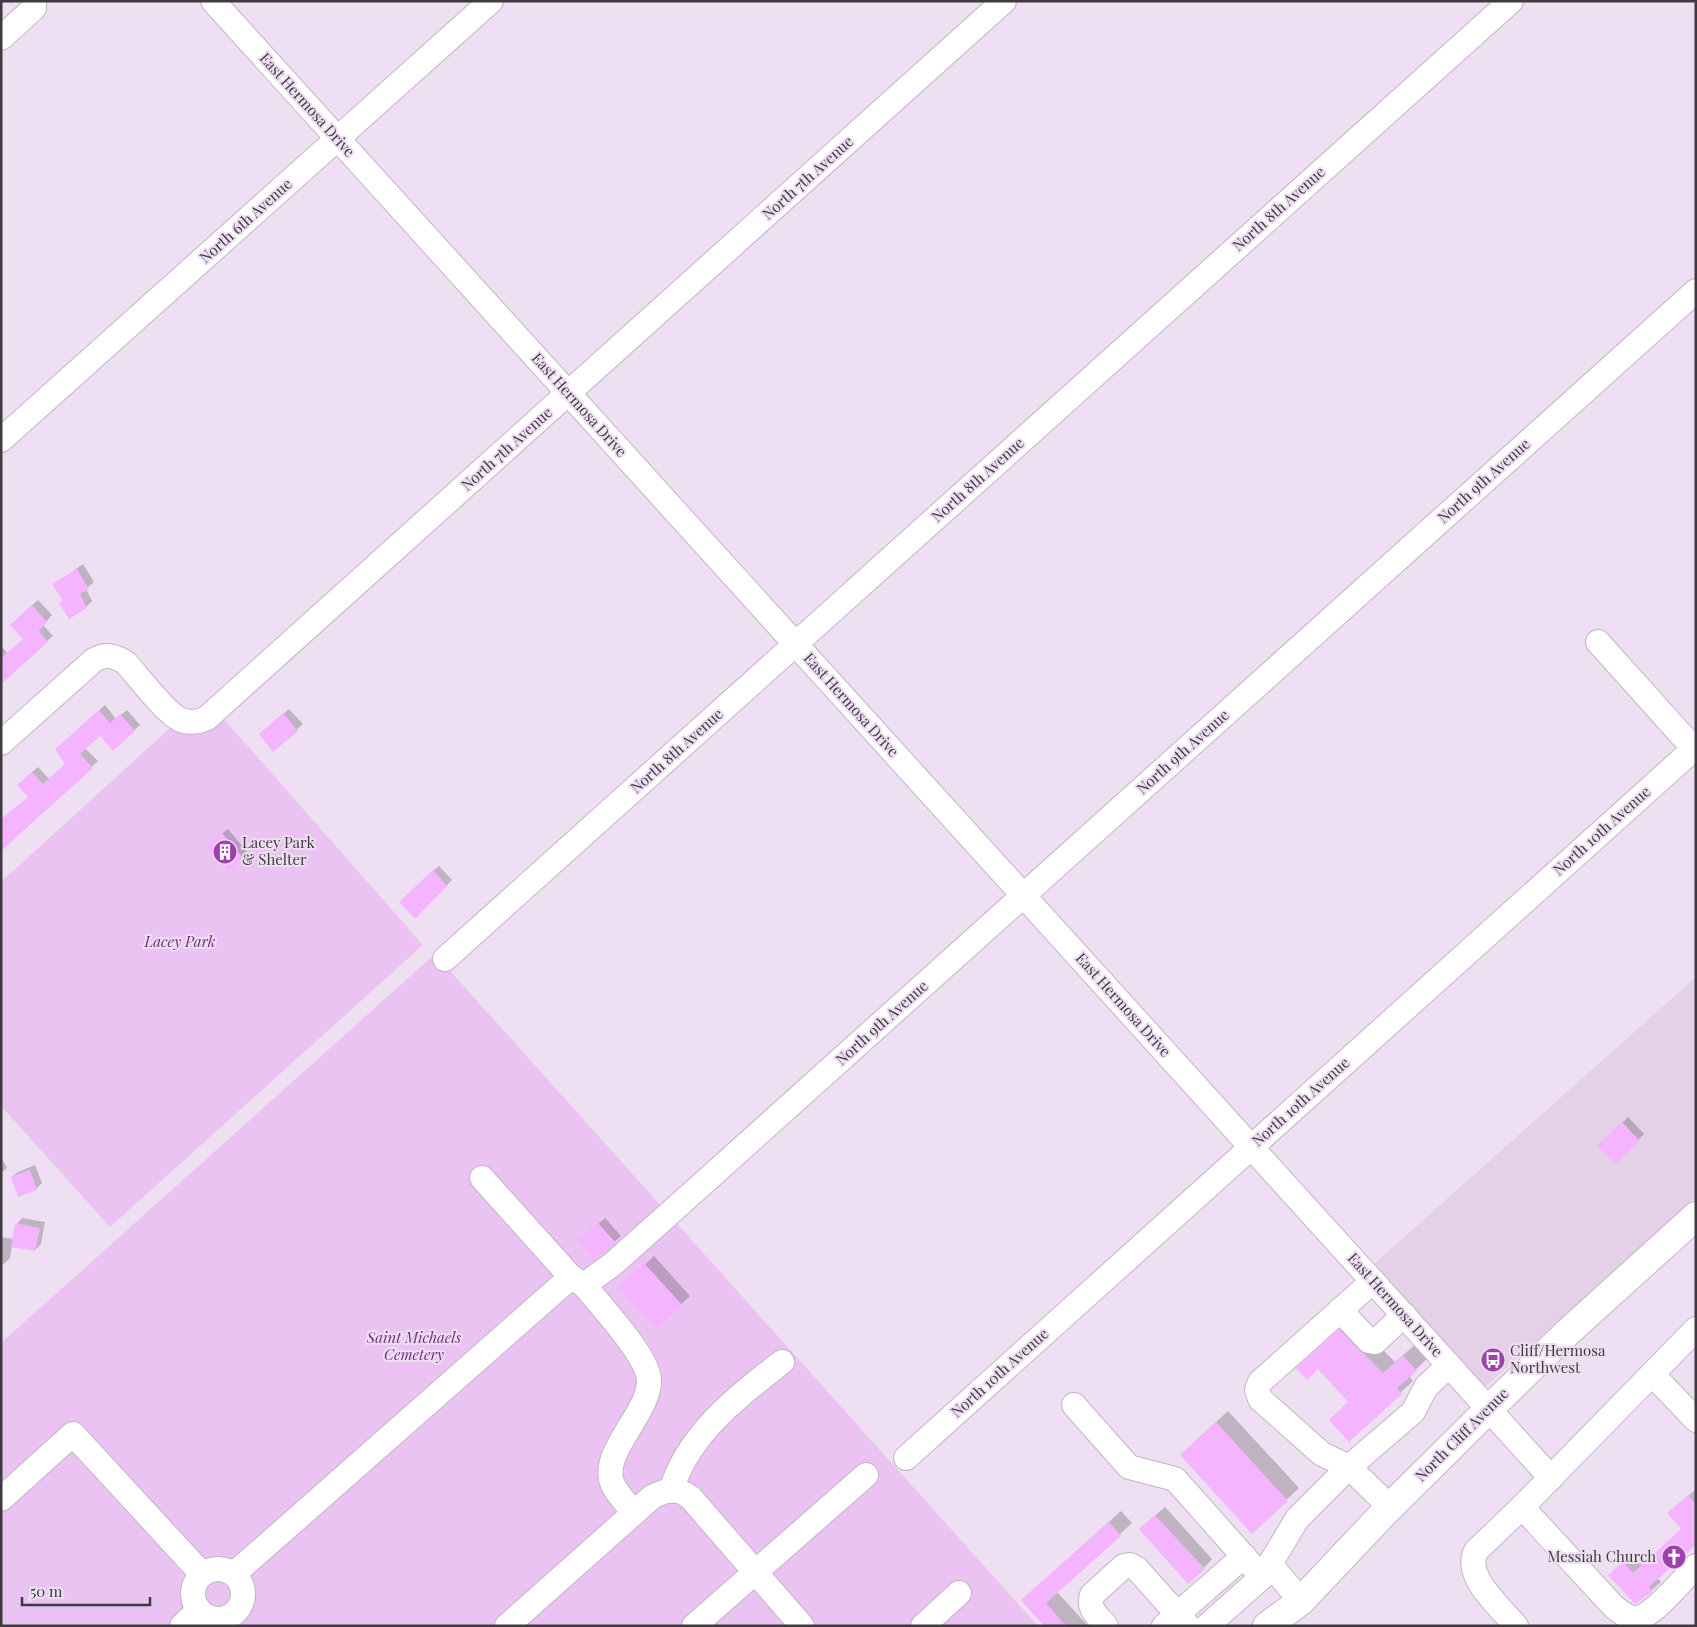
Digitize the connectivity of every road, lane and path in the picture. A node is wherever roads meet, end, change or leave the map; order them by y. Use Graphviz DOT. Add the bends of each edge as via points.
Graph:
graph roads {
  1 [pos="34,1"];
  2 [pos="213,1"];
  3 [pos="491,1"];
  4 [pos="1004,1"];
  5 [pos="1511,1"];
  6 [pos="1,38"];
  7 [pos="338,139"];
  8 [pos="1696,291"];
  9 [pos="569,394"];
  10 [pos="1,440"];
  11 [pos="1598,642"];
  12 [pos="796,644"];
  13 [pos="1,743"];
  14 [pos="1695,748"];
  15 [pos="1024,895"];
  16 [pos="445,959"];
  17 [pos="1252,1147"];
  18 [pos="482,1178"];
  19 [pos="1696,1216"];
  20 [pos="577,1281"];
  21 [pos="1373,1281"];
  22 [pos="1340,1310"];
  23 [pos="1404,1316"];
  24 [pos="1696,1329"];
  25 [pos="782,1362"];
  26 [pos="1449,1365"];
  27 [pos="1652,1374"];
  28 [pos="1074,1405"];
  29 [pos="1489,1408"];
  30 [pos="1696,1420"];
  31 [pos="906,1458"];
  32 [pos="1349,1467"];
  33 [pos="866,1475"];
  34 [pos="1551,1478"];
  35 [pos="671,1490"];
  36 [pos="1,1499"];
  37 [pos="1390,1507"];
  38 [pos="1522,1508"];
  39 [pos="634,1513"];
  40 [pos="1244,1556"];
  41 [pos="1696,1566"];
  42 [pos="1266,1570"];
  43 [pos="755,1571"];
  44 [pos="202,1574"];
  45 [pos="234,1574"];
  46 [pos="959,1593"];
  47 [pos="1301,1601"];
  48 [pos="191,1618"];
  49 [pos="242,1619"];
  50 [pos="1177,1622"];
  51 [pos="507,1626"];
  52 [pos="694,1626"];
  53 [pos="802,1626"];
  54 [pos="923,1626"];
  55 [pos="1106,1626"];
  56 [pos="1207,1626"];
  57 [pos="1267,1626"];
  58 [pos="1286,1626"];
  59 [pos="1516,1626"];
  1 -- 6 [label="street" via="34,8"];
  2 -- 7 [label="street, East Hermosa Drive"];
  3 -- 7 [label="street, North 6th Avenue"];
  4 -- 9 [label="street, North 7th Avenue"];
  5 -- 12 [label="street, North 8th Avenue"];
  7 -- 9 [label="street, East Hermosa Drive"];
  7 -- 10 [label="street, North 6th Avenue"];
  8 -- 15 [label="street, North 9th Avenue"];
  9 -- 12 [label="street, East Hermosa Drive"];
  9 -- 13 [label="street, North 7th Avenue" via="207,718 200,721 180,719 126,664 118,658 101,656"];
  11 -- 14 [label="street"];
  12 -- 15 [label="street, East Hermosa Drive"];
  12 -- 16 [label="street, North 8th Avenue"];
  14 -- 17 [label="street, North 10th Avenue"];
  15 -- 17 [label="street, East Hermosa Drive"];
  15 -- 20 [label="street, North 9th Avenue" via="614,1263"];
  17 -- 21 [label="street, East Hermosa Drive"];
  17 -- 31 [label="street, North 10th Avenue"];
  18 -- 20 [label="street"];
  19 -- 29 [label="main road, North Cliff Avenue"];
  20 -- 39 [label="street" via="641,1358 649,1379 634,1423 618,1444 612,1463 612,1484"];
  20 -- 45 [label="street, North 9th Avenue"];
  21 -- 22 [label="street"];
  21 -- 23 [label="street, East Hermosa Drive"];
  22 -- 23 [label="street" via="1369,1341 1375,1342"];
  22 -- 32 [label="street" via="1274,1367 1257,1390 1260,1399 1322,1454"];
  23 -- 26 [label="street, East Hermosa Drive"];
  24 -- 27 [label="street"];
  25 -- 35 [label="street" via="738,1396 715,1419 688,1453"];
  26 -- 29 [label="street, East Hermosa Drive"];
  26 -- 32 [label="street" via="1426,1386 1413,1412"];
  27 -- 30 [label="street"];
  27 -- 34 [label="street"];
  28 -- 40 [label="street" via="1129,1466 1175,1479"];
  29 -- 34 [label="street, East Hermosa Drive"];
  29 -- 37 [label="main road, North Cliff Avenue"];
  32 -- 37 [label="street"];
  32 -- 42 [label="street" via="1297,1519"];
  33 -- 43 [label="street"];
  34 -- 38 [label="street"];
  35 -- 39 [label="street" via="652,1497"];
  35 -- 43 [label="street" via="680,1490 691,1498"];
  36 -- 44 [label="street" via="74,1434"];
  37 -- 47 [label="main road, North Cliff Avenue"];
  38 -- 41 [label="street" via="1626,1617 1638,1618 1650,1612"];
  38 -- 59 [label="street" via="1476,1551 1472,1559 1474,1575"];
  39 -- 51 [label="street"];
  40 -- 42 [label="street"];
  40 -- 50 [label="street"];
  42 -- 47 [label="street"];
  42 -- 56 [label="street"];
  43 -- 52 [label="street"];
  43 -- 53 [label="street"];
  44 -- 45 [label="street" via="218,1568"];
  44 -- 48 [label="street" via="194,1588 195,1604"];
  45 -- 49 [label="street" via="243,1588"];
  46 -- 54 [label="street"];
  47 -- 57 [label="main road, North Cliff Avenue"];
  47 -- 58 [label="main road, North Cliff Avenue"];
  48 -- 49 [label="street"];
  50 -- 55 [label="street" via="1137,1568 1130,1565 1124,1566 1092,1595 1091,1609"];
}
